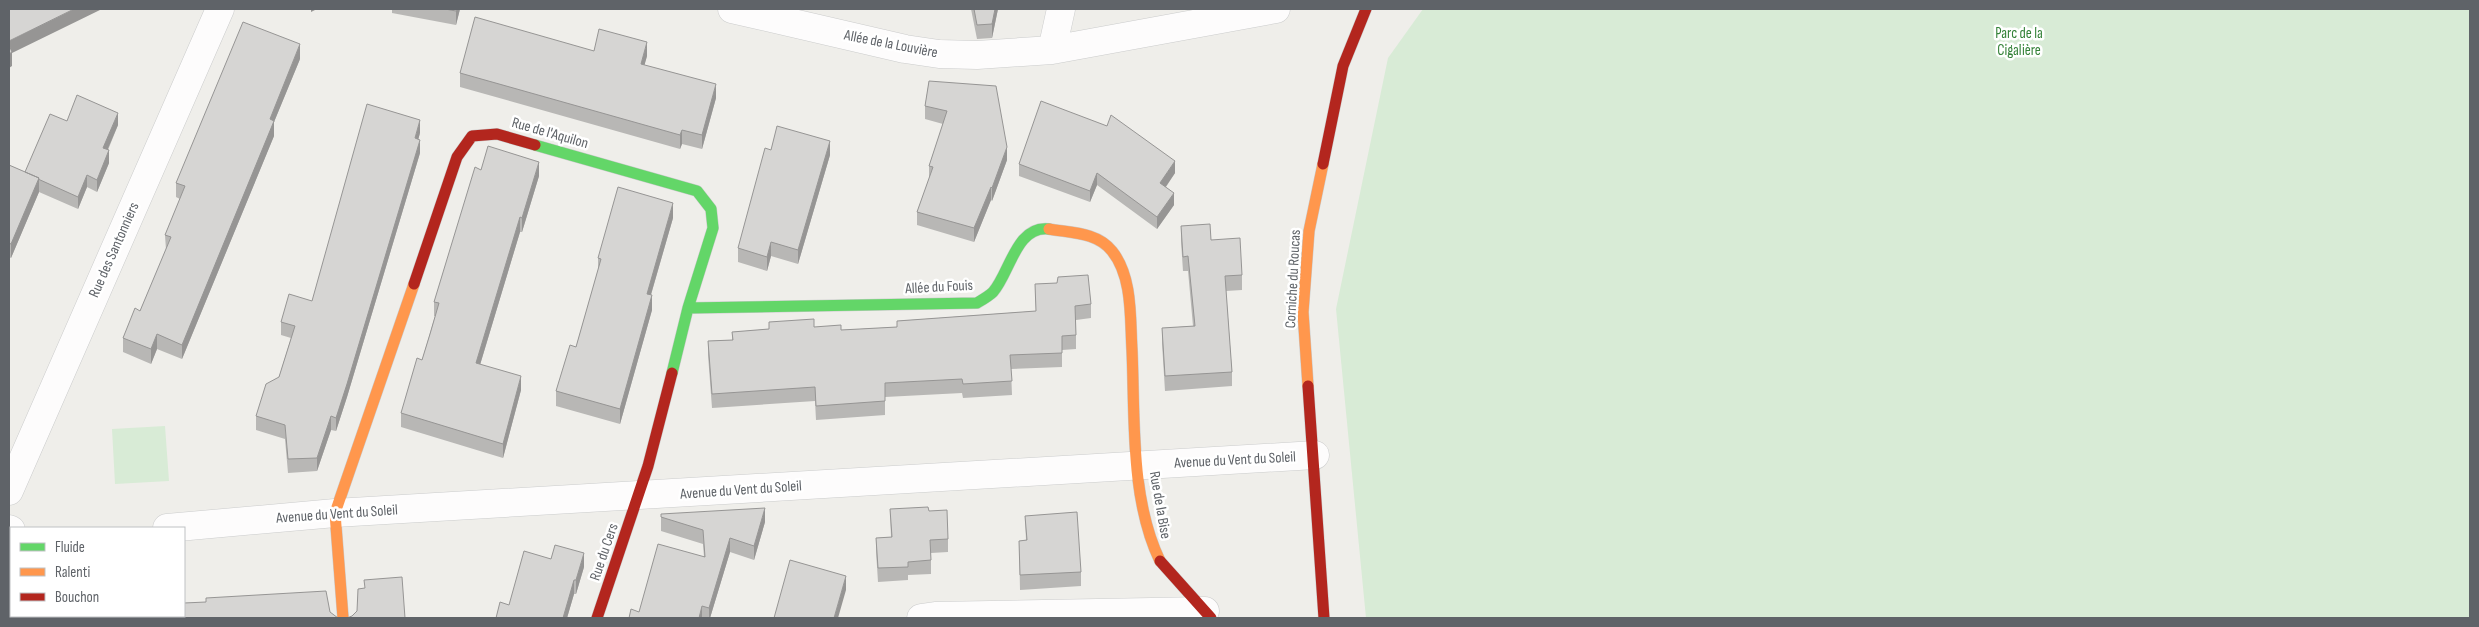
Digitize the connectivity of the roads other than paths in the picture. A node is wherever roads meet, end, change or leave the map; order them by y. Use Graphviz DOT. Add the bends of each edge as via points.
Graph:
graph roads {
  1 [pos="220,9"];
  2 [pos="732,9"];
  3 [pos="1061,9"];
  4 [pos="1276,9"];
  5 [pos="1366,9"];
  6 [pos="1052,50"];
  7 [pos="688,308"];
  8 [pos="1314,455"];
  9 [pos="1138,465"];
  10 [pos="9,491"];
  11 [pos="639,496"];
  12 [pos="335,513"];
  13 [pos="178,527"];
  14 [pos="1208,614"];
  15 [pos="343,618"];
  16 [pos="597,618"];
  17 [pos="921,618"];
  18 [pos="1324,618"];
  1 -- 10 [label="street, Rue des Santonniers"];
  2 -- 6 [label="street, Allée de la Louvière" via="939,54"];
  3 -- 6 [label="street"];
  4 -- 6 [label="street, Allée de la Louvière"];
  5 -- 8 [label="street, Corniche du Roucas" via="1343,66 1309,231 1303,312"];
  7 -- 9 [label="street, Allée du Fouis" via="977,303 993,292 1022,241 1034,230 1046,228 1096,237 1112,251 1121,267 1128,296"];
  7 -- 11 [label="street, Rue de l'Aquilon"];
  7 -- 12 [label="street, Rue de l'Aquilon" via="713,228 711,209 697,191 497,134 472,136 457,156"];
  8 -- 9 [label="street, Avenue du Vent du Soleil"];
  8 -- 18 [label="street, Corniche du Roucas"];
  9 -- 11 [label="street, Avenue du Vent du Soleil"];
  9 -- 14 [label="street, Rue de la Bise" via="1143,512 1154,552 1162,565"];
  11 -- 12 [label="street, Avenue du Vent du Soleil"];
  11 -- 16 [label="street, Rue du Cers"];
  12 -- 13 [label="street, Avenue du Vent du Soleil"];
  12 -- 15 [label="street"];
  14 -- 17 [label="street"];
}
